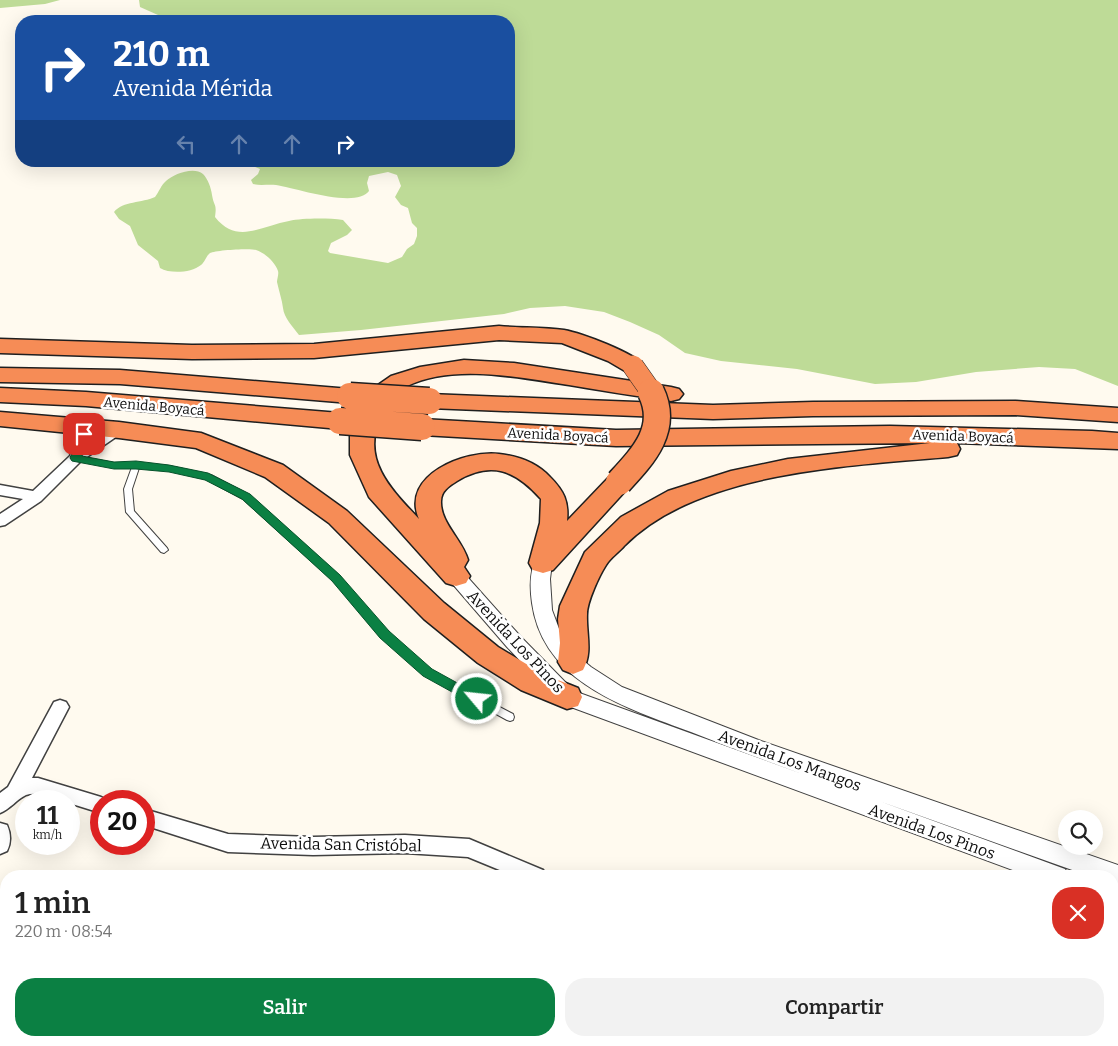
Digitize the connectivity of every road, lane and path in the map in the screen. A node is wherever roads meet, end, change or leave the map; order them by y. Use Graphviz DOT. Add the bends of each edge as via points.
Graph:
graph roads {
  1 [pos="0,346"];
  2 [pos="0,357"];
  3 [pos="0,375"];
  4 [pos="120,377"];
  5 [pos="0,395"];
  6 [pos="350,396"];
  7 [pos="429,401"];
  8 [pos="833,408"];
  9 [pos="0,410"];
  10 [pos="1118,415"];
  11 [pos="267,416"];
  12 [pos="0,420"];
  13 [pos="340,421"];
  14 [pos="86,428"];
  15 [pos="119,430"];
  16 [pos="1052,439"];
  17 [pos="1118,441"];
  18 [pos="76,458"];
  19 [pos="136,465"];
  20 [pos="0,490"];
  21 [pos="36,497"];
  22 [pos="0,521"];
  23 [pos="164,550"];
  24 [pos="543,563"];
  25 [pos="456,576"];
  26 [pos="573,662"];
  27 [pos="567,697"];
  28 [pos="60,707"];
  29 [pos="510,717"];
  30 [pos="16,790"];
  31 [pos="51,790"];
  32 [pos="15,791"];
  33 [pos="0,805"];
  34 [pos="155,820"];
  35 [pos="0,831"];
  36 [pos="0,845"];
  37 [pos="522,870"];
  38 [pos="1041,870"];
  39 [pos="1063,870"];
  1 -- 24 [label="highway, bridge" via="192,352 314,351 499,333 566,337 616,356 633,366 644,379 656,400 658,425 645,454"];
  2 -- 4 [label="highway" via="50,362"];
  3 -- 4 [label="highway, Avenida Boyacá"];
  4 -- 6 [label="highway, Avenida Boyacá"];
  5 -- 11 [label="highway, Avenida Boyacá" via="86,399"];
  6 -- 7 [label="highway, Avenida Boyacá, bridge"];
  7 -- 8 [label="highway, Avenida Boyacá" via="713,412"];
  8 -- 10 [label="highway, Avenida Boyacá" via="1016,408"];
  8 -- 25 [label="highway" via="683,396 492,368 443,369 399,381 386,390 371,412 362,433 362,455 378,491"];
  9 -- 11 [label="highway"];
  11 -- 13 [label="highway, Avenida Boyacá"];
  12 -- 14 [label="highway"];
  13 -- 16 [label="highway, Avenida Boyacá, bridge" via="616,438 890,434"];
  14 -- 15 [label="highway"];
  14 -- 18 [label="street"];
  15 -- 18 [label="street"];
  15 -- 27 [label="highway" via="202,441 274,471 338,517 434,611 488,655 532,682"];
  16 -- 17 [label="highway, Avenida Boyacá"];
  16 -- 26 [label="highway" via="795,465 744,475 661,505 627,525 594,560 574,607"];
  18 -- 19 [label="lane" via="114,466"];
  18 -- 21 [label="street"];
  19 -- 23 [label="lane" via="128,489 130,512"];
  19 -- 29 [label="lane" via="208,477 246,496 336,578 384,635 428,673"];
  20 -- 21 [label="street"];
  21 -- 22 [label="street"];
  24 -- 25 [label="highway" via="555,514 554,497 540,480 525,469 506,463 476,462 440,480 428,501 429,513 454,556"];
  24 -- 26 [label="street, Avenida Los Mangos" via="539,581 545,618 558,647"];
  25 -- 27 [label="street, Avenida Los Pinos"];
  26 -- 39 [label="street, Avenida Los Mangos" via="594,681 620,697 866,788"];
  27 -- 38 [label="street, Avenida Los Pinos"];
  28 -- 30 [label="street"];
  30 -- 31 [label="street" via="38,786"];
  32 -- 33 [label="street"];
  34 -- 37 [label="street, Avenida San Cristóbal" via="228,843 313,846 405,844 469,848"];
  35 -- 36 [label="street"];
}
